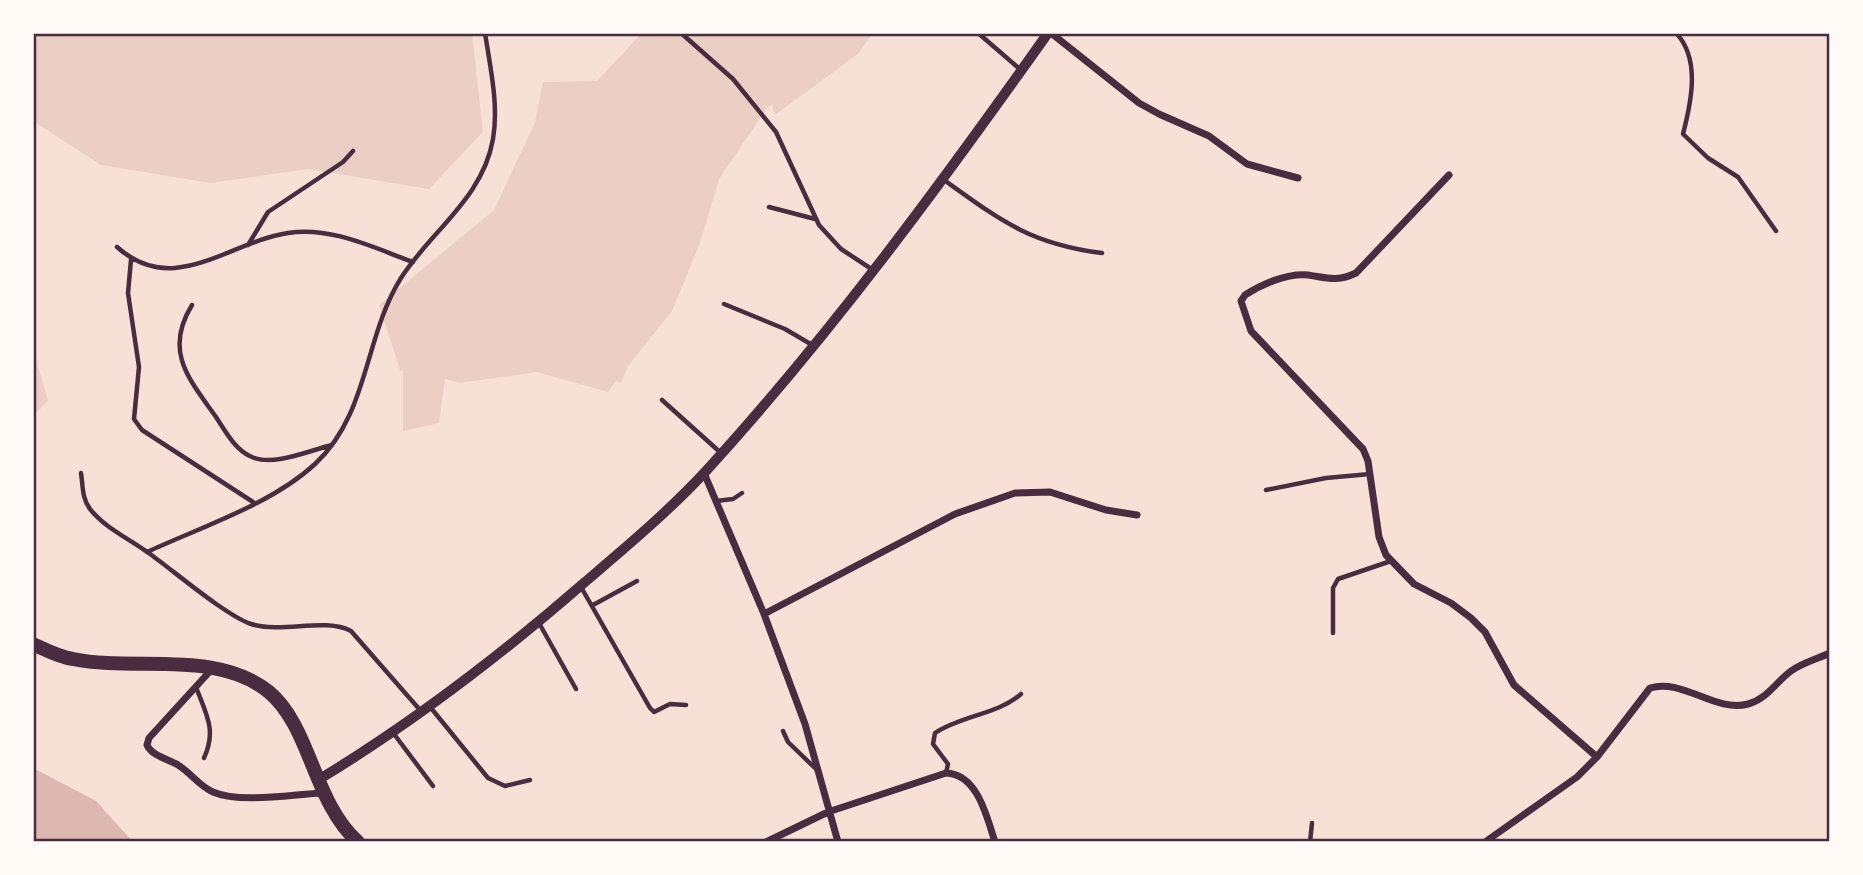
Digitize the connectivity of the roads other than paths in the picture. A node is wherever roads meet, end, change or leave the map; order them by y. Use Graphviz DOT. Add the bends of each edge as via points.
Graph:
graph roads {
  1 [pos="485,33"];
  2 [pos="681,33"];
  3 [pos="978,33"];
  4 [pos="1049,33"];
  5 [pos="1676,33"];
  6 [pos="1021,71"];
  7 [pos="353,151"];
  8 [pos="1449,175"];
  9 [pos="1297,177"];
  10 [pos="943,180"];
  11 [pos="769,207"];
  12 [pos="816,219"];
  13 [pos="1776,231"];
  14 [pos="247,246"];
  15 [pos="117,247"];
  16 [pos="1102,253"];
  17 [pos="131,260"];
  18 [pos="413,262"];
  19 [pos="873,271"];
  20 [pos="724,304"];
  21 [pos="192,305"];
  22 [pos="815,346"];
  23 [pos="662,400"];
  24 [pos="333,445"];
  25 [pos="721,453"];
  26 [pos="82,473"];
  27 [pos="704,473"];
  28 [pos="1370,474"];
  29 [pos="1266,490"];
  30 [pos="743,493"];
  31 [pos="716,501"];
  32 [pos="254,502"];
  33 [pos="1137,515"];
  34 [pos="147,552"];
  35 [pos="1391,562"];
  36 [pos="637,581"];
  37 [pos="581,586"];
  38 [pos="593,605"];
  39 [pos="764,614"];
  40 [pos="539,622"];
  41 [pos="1333,633"];
  42 [pos="33,644"];
  43 [pos="1830,653"];
  44 [pos="212,669"];
  45 [pos="196,687"];
  46 [pos="576,689"];
  47 [pos="1021,694"];
  48 [pos="686,705"];
  49 [pos="427,710"];
  50 [pos="783,731"];
  51 [pos="394,734"];
  52 [pos="1597,757"];
  53 [pos="204,758"];
  54 [pos="817,770"];
  55 [pos="946,773"];
  56 [pos="530,780"];
  57 [pos="321,786"];
  58 [pos="433,786"];
  59 [pos="828,812"];
  60 [pos="1312,823"];
  61 [pos="358,842"];
  62 [pos="765,842"];
  63 [pos="838,842"];
  64 [pos="995,842"];
  65 [pos="1310,842"];
  66 [pos="1485,842"];
  1 -- 18 [label="lane" via="494,139 458,212"];
  2 -- 12 [label="lane" via="733,79 776,132"];
  3 -- 6 [label="lane"];
  4 -- 6 [label="street"];
  4 -- 9 [label="street" via="1139,103 1209,136 1247,164"];
  5 -- 13 [label="lane" via="1689,52 1692,77 1683,134 1708,158 1738,177"];
  6 -- 10 [label="street"];
  7 -- 14 [label="lane" via="268,212"];
  8 -- 28 [label="street" via="1356,273 1340,281 1286,277 1256,288 1241,301 1251,331 1355,437"];
  10 -- 16 [label="lane" via="1036,239"];
  10 -- 19 [label="street"];
  11 -- 12 [label="lane"];
  12 -- 19 [label="lane" via="841,248"];
  14 -- 17 [label="lane" via="173,270"];
  14 -- 18 [label="lane" via="289,232 325,233"];
  15 -- 17 [label="lane"];
  17 -- 32 [label="lane" via="128,293 139,367 134,419 142,430"];
  18 -- 24 [label="lane" via="400,280 355,406"];
  19 -- 22 [label="street"];
  20 -- 22 [label="lane"];
  21 -- 24 [label="lane" via="179,348 183,367 236,446 254,458 275,459"];
  22 -- 25 [label="street"];
  23 -- 25 [label="lane"];
  24 -- 32 [label="lane" via="283,488"];
  25 -- 27 [label="street"];
  26 -- 34 [label="lane" via="84,499 90,510"];
  27 -- 31 [label="street"];
  27 -- 37 [label="street"];
  28 -- 29 [label="lane"];
  28 -- 35 [label="street" via="1379,537"];
  30 -- 31 [label="lane"];
  31 -- 39 [label="street"];
  32 -- 34 [label="lane"];
  33 -- 39 [label="street" via="1049,492 1015,493 955,514"];
  34 -- 49 [label="lane" via="248,623 285,629 341,626 351,631"];
  35 -- 41 [label="lane" via="1338,579 1333,588"];
  35 -- 52 [label="street" via="1414,584 1471,618 1485,632 1514,685"];
  36 -- 38 [label="lane"];
  37 -- 38 [label="lane"];
  37 -- 40 [label="street"];
  38 -- 48 [label="lane" via="650,708 654,712 670,704"];
  39 -- 54 [label="street"];
  40 -- 46 [label="lane"];
  40 -- 49 [label="street"];
  42 -- 44 [label="main road" via="73,659"];
  43 -- 52 [label="street" via="1798,666 1747,705 1727,705 1662,684 1650,688"];
  44 -- 45 [label="street"];
  44 -- 57 [label="main road" via="254,682 287,710"];
  45 -- 53 [label="lane" via="210,726 211,742"];
  45 -- 57 [label="street" via="149,738 151,752 183,768 216,794 242,797"];
  47 -- 55 [label="lane" via="1004,707 935,733 933,744 948,764"];
  49 -- 51 [label="street"];
  49 -- 56 [label="lane" via="488,778 505,786"];
  50 -- 54 [label="lane"];
  51 -- 57 [label="street"];
  51 -- 58 [label="lane"];
  52 -- 66 [label="street" via="1552,797"];
  54 -- 59 [label="street"];
  55 -- 59 [label="street"];
  55 -- 64 [label="street" via="955,773 975,790"];
  57 -- 61 [label="main road" via="340,823"];
  59 -- 62 [label="street"];
  59 -- 63 [label="street"];
  60 -- 65 [label="lane"];
}
